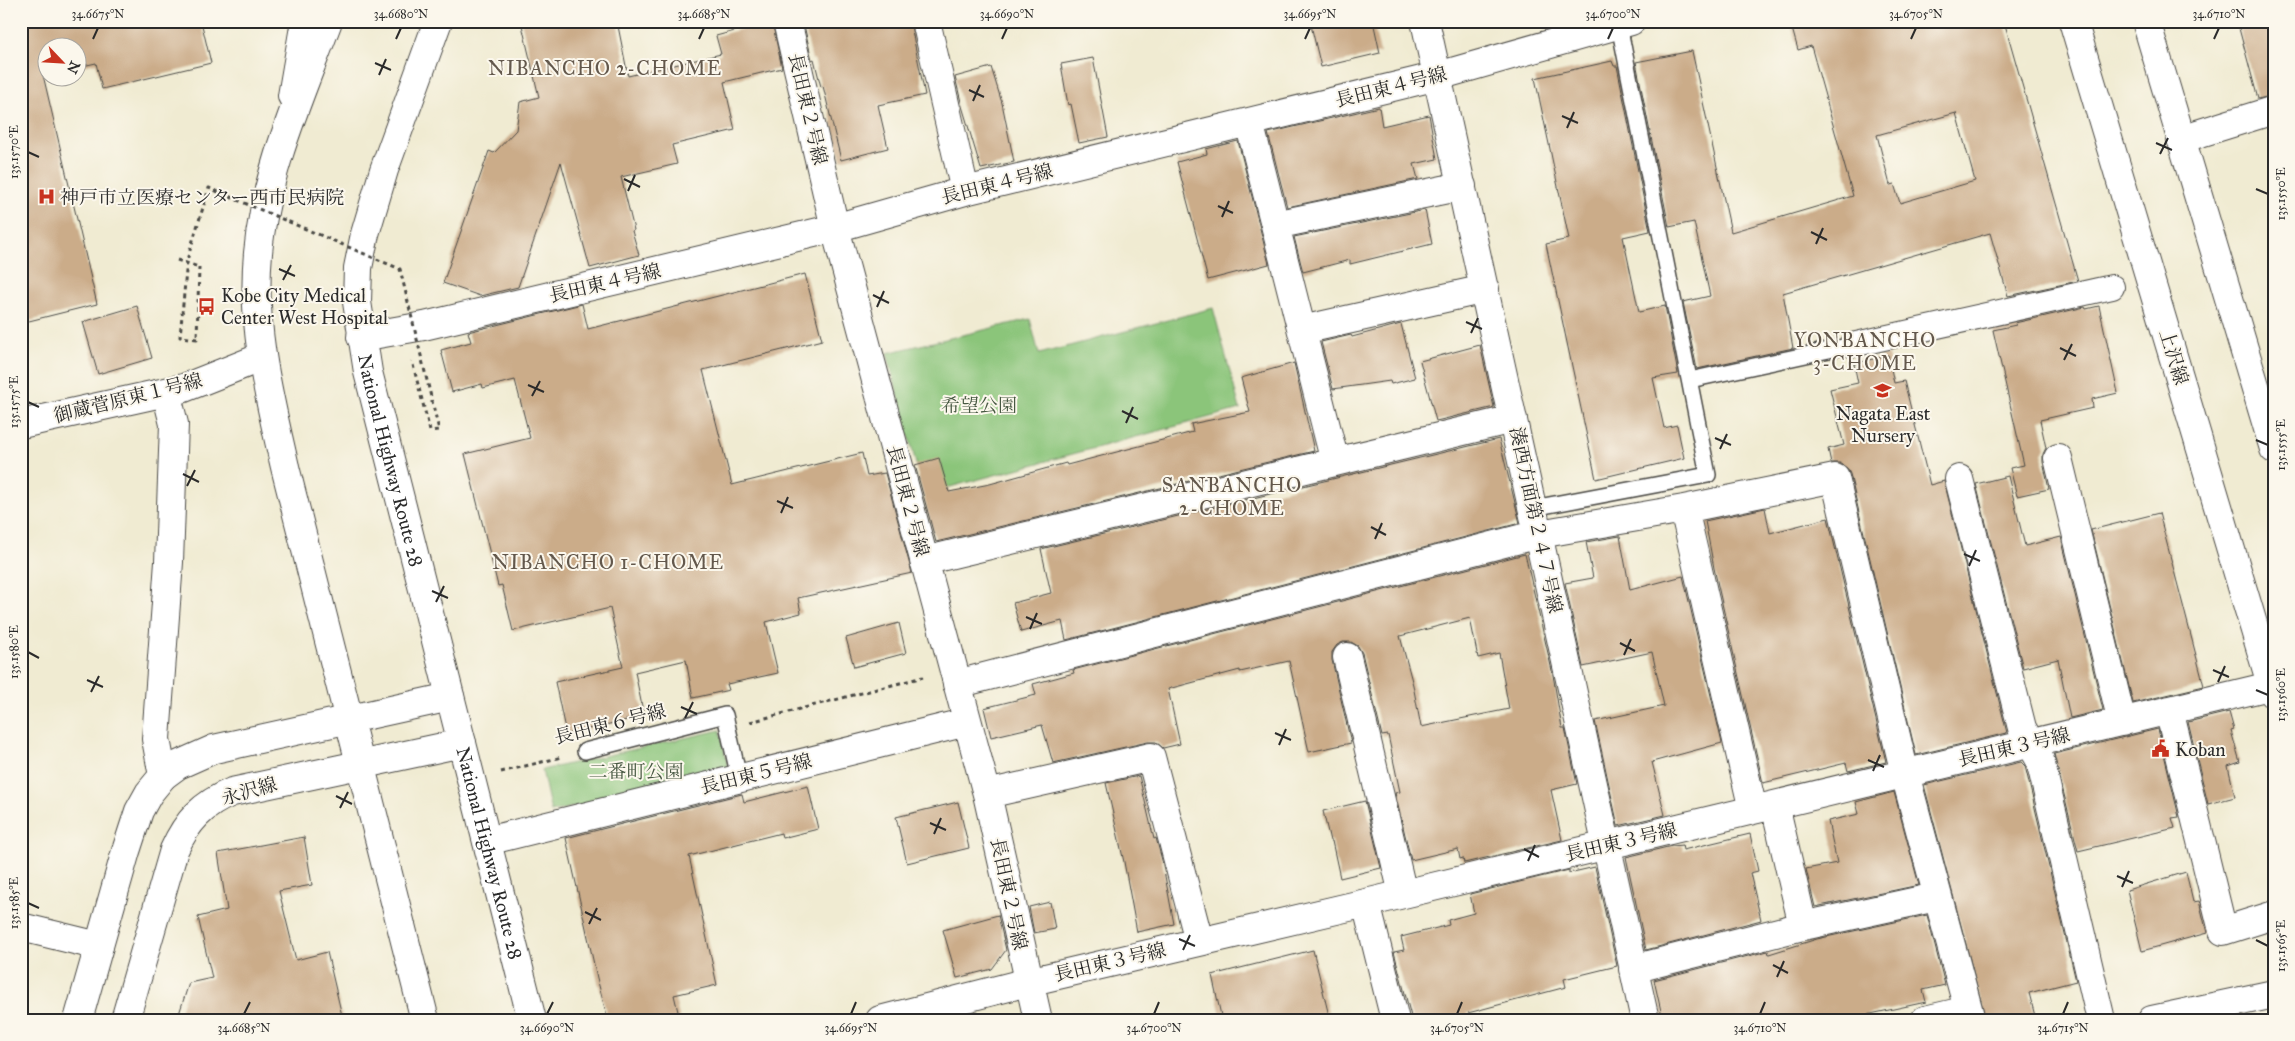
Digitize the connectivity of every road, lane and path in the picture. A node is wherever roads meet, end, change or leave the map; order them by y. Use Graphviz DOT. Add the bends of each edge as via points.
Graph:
graph roads {
  1 [pos="305,21"];
  2 [pos="328,21"];
  3 [pos="438,21"];
  4 [pos="787,21"];
  5 [pos="926,21"];
  6 [pos="1425,21"];
  7 [pos="2073,21"];
  8 [pos="2146,21"];
  9 [pos="1612,24"];
  10 [pos="1438,76"];
  11 [pos="2274,110"];
  12 [pos="1249,122"];
  13 [pos="286,135"];
  14 [pos="2181,139"];
  15 [pos="1462,186"];
  16 [pos="965,191"];
  17 [pos="1275,225"];
  18 [pos="835,228"];
  19 [pos="177,260"];
  20 [pos="2112,287"];
  21 [pos="1485,289"];
  22 [pos="1302,330"];
  23 [pos="361,337"];
  24 [pos="1852,345"];
  25 [pos="262,357"];
  26 [pos="412,361"];
  27 [pos="1690,380"];
  28 [pos="166,392"];
  29 [pos="1513,419"];
  30 [pos="21,424"];
  31 [pos="2274,449"];
  32 [pos="2058,458"];
  33 [pos="1335,462"];
  34 [pos="1959,479"];
  35 [pos="1533,508"];
  36 [pos="1684,509"];
  37 [pos="1539,534"];
  38 [pos="924,561"];
  39 [pos="1347,657"];
  40 [pos="955,677"];
  41 [pos="2273,688"];
  42 [pos="450,697"];
  43 [pos="2169,710"];
  44 [pos="349,720"];
  45 [pos="967,722"];
  46 [pos="2122,722"];
  47 [pos="728,728"];
  48 [pos="462,742"];
  49 [pos="2030,744"];
  50 [pos="584,751"];
  51 [pos="360,764"];
  52 [pos="1905,774"];
  53 [pos="163,776"];
  54 [pos="740,778"];
  55 [pos="471,780"];
  56 [pos="987,794"];
  57 [pos="1764,808"];
  58 [pos="486,841"];
  59 [pos="1607,845"];
  60 [pos="1403,894"];
  61 [pos="1936,897"];
  62 [pos="1366,903"];
  63 [pos="2274,916"];
  64 [pos="1803,926"];
  65 [pos="21,927"];
  66 [pos="1199,941"];
  67 [pos="99,946"];
  68 [pos="1633,969"];
  69 [pos="1028,982"];
  70 [pos="2274,994"];
  71 [pos="1970,1015"];
  72 [pos="78,1020"];
  73 [pos="125,1020"];
  74 [pos="425,1020"];
  75 [pos="532,1020"];
  76 [pos="880,1020"];
  77 [pos="1038,1020"];
  78 [pos="1395,1020"];
  79 [pos="1644,1020"];
  80 [pos="1926,1020"];
  81 [pos="2101,1020"];
  82 [pos="2152,1020"];
  1 -- 13 [label="main road"];
  2 -- 13 [label="main road"];
  3 -- 23 [label="main road, National Highway Route 28" via="384,170 365,234 358,268"];
  4 -- 18 [label="main road, 長田東２号線"];
  5 -- 16 [label="main road"];
  6 -- 10 [label="main road, 湊西方面第２４７号線"];
  7 -- 41 [label="main road, 上沢線"];
  8 -- 14 [label="main road"];
  9 -- 10 [label="main road, 長田東４号線"];
  9 -- 27 [label="lane"];
  10 -- 12 [label="main road, 長田東４号線"];
  10 -- 15 [label="main road, 湊西方面第２４７号線"];
  11 -- 14 [label="main road"];
  12 -- 16 [label="main road, 長田東４号線"];
  12 -- 17 [label="main road"];
  13 -- 25 [label="main road" via="264,213 258,254 257,294"];
  14 -- 31 [label="main road"];
  15 -- 17 [label="main road"];
  15 -- 21 [label="main road, 湊西方面第２４７号線"];
  16 -- 18 [label="main road, 長田東４号線"];
  17 -- 22 [label="main road"];
  18 -- 23 [label="main road, 長田東４号線" via="424,326"];
  18 -- 38 [label="main road, 長田東２号線"];
  19 -- 26 [label="path, bridge" via="199,267 197,339 180,337 187,260 209,188 400,269 439,430 430,432"];
  20 -- 24 [label="street"];
  21 -- 22 [label="main road"];
  21 -- 29 [label="main road, 湊西方面第２４７号線"];
  22 -- 33 [label="main road"];
  23 -- 42 [label="main road, National Highway Route 28"];
  24 -- 27 [label="lane"];
  25 -- 28 [label="main road, 御蔵菅原東１号線"];
  25 -- 44 [label="main road" via="285,467"];
  27 -- 35 [label="lane" via="1708,475"];
  28 -- 30 [label="main road, 御蔵菅原東１号線"];
  28 -- 53 [label="main road" via="174,424 169,562 156,739"];
  29 -- 33 [label="main road"];
  29 -- 35 [label="main road, 湊西方面第２４７号線"];
  32 -- 46 [label="main road"];
  33 -- 38 [label="main road"];
  34 -- 49 [label="main road" via="2022,728"];
  35 -- 37 [label="main road, 湊西方面第２４７号線"];
  36 -- 37 [label="main road"];
  36 -- 52 [label="main road" via="1835,478"];
  36 -- 57 [label="main road"];
  37 -- 40 [label="main road"];
  37 -- 59 [label="main road, 湊西方面第２４７号線"];
  38 -- 40 [label="main road, 長田東２号線"];
  39 -- 60 [label="main road"];
  40 -- 45 [label="main road, 長田東２号線"];
  40 -- 47 [label="path"];
  41 -- 43 [label="main road, 長田東３号線"];
  42 -- 44 [label="main road"];
  42 -- 48 [label="main road, National Highway Route 28"];
  43 -- 46 [label="main road, 長田東３号線"];
  43 -- 63 [label="main road" via="2223,931"];
  44 -- 51 [label="main road"];
  44 -- 53 [label="main road" via="214,749"];
  45 -- 54 [label="main road, 長田東５号線"];
  45 -- 56 [label="main road, 長田東２号線"];
  46 -- 49 [label="main road, 長田東３号線"];
  47 -- 50 [label="lane, 長田東６号線" via="725,715"];
  47 -- 54 [label="lane"];
  48 -- 51 [label="main road, 永沢線"];
  48 -- 55 [label="main road, National Highway Route 28"];
  49 -- 52 [label="main road, 長田東３号線"];
  49 -- 81 [label="main road" via="2040,760"];
  50 -- 55 [label="path, 長田東６号線"];
  51 -- 73 [label="main road, 永沢線" via="232,792 207,804 196,814 180,837 169,864"];
  51 -- 74 [label="main road"];
  52 -- 57 [label="main road, 長田東３号線"];
  52 -- 61 [label="main road"];
  53 -- 67 [label="main road" via="149,793 137,818"];
  54 -- 58 [label="main road, 長田東５号線"];
  55 -- 58 [label="main road, National Highway Route 28"];
  56 -- 66 [label="main road" via="1151,757"];
  56 -- 69 [label="main road, 長田東２号線"];
  57 -- 59 [label="main road, 長田東３号線"];
  57 -- 64 [label="main road"];
  58 -- 75 [label="main road, National Highway Route 28"];
  59 -- 60 [label="main road, 長田東３号線"];
  59 -- 68 [label="main road, 湊西方面第２４７号線"];
  60 -- 62 [label="main road, 長田東３号線"];
  61 -- 64 [label="main road"];
  61 -- 71 [label="main road"];
  62 -- 66 [label="main road, 長田東３号線"];
  62 -- 78 [label="main road"];
  64 -- 68 [label="main road"];
  65 -- 67 [label="main road"];
  66 -- 69 [label="main road, 長田東３号線"];
  67 -- 72 [label="main road"];
  68 -- 79 [label="main road, 湊西方面第２４７号線"];
  69 -- 76 [label="main road, 長田東３号線"];
  69 -- 77 [label="main road, 長田東２号線"];
  70 -- 82 [label="main road"];
  71 -- 80 [label="main road"];
}
